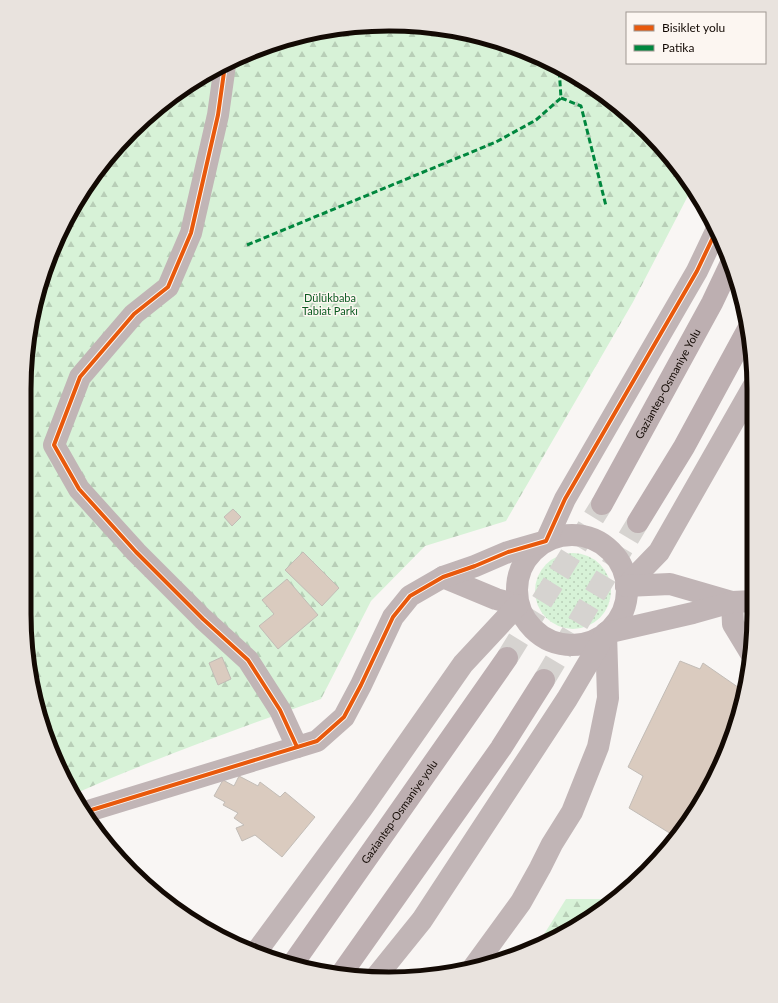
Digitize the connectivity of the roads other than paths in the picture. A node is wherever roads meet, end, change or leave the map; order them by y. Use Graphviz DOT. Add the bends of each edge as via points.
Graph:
graph roads {
  1 [pos="224,72"];
  2 [pos="713,238"];
  3 [pos="727,271"];
  4 [pos="743,337"];
  5 [pos="747,398"];
  6 [pos="602,504"];
  7 [pos="638,522"];
  8 [pos="546,541"];
  9 [pos="443,576"];
  10 [pos="626,586"];
  11 [pos="747,601"];
  12 [pos="732,602"];
  13 [pos="518,605"];
  14 [pos="606,633"];
  15 [pos="745,644"];
  16 [pos="507,658"];
  17 [pos="544,680"];
  18 [pos="297,747"];
  19 [pos="90,811"];
  20 [pos="259,948"];
  21 [pos="296,960"];
  22 [pos="478,961"];
  23 [pos="345,969"];
  24 [pos="380,972"];
  1 -- 18 [label="street" via="218,115 191,233 168,287 134,314 80,377 54,445 80,489 136,552 248,660 280,710"];
  2 -- 8 [label="street" via="697,271 565,499"];
  3 -- 6 [label="highway, Gaziantep-Osmaniye Yolu"];
  4 -- 7 [label="highway" via="684,447"];
  5 -- 10 [label="street" via="660,552"];
  8 -- 9 [label="street"];
  8 -- 10 [label="street" via="564,535 577,535 601,543 614,554 623,569"];
  8 -- 13 [label="street" via="531,552 521,568 516,586"];
  9 -- 13 [label="street" via="496,599"];
  9 -- 18 [label="street" via="410,596 393,617 344,717 316,741"];
  10 -- 12 [label="street" via="670,584"];
  10 -- 14 [label="street" via="625,604 618,620"];
  11 -- 12 [label="street"];
  12 -- 14 [label="street"];
  12 -- 15 [label="street" via="733,624"];
  13 -- 14 [label="street" via="527,622 540,635 556,643 573,645 590,642"];
  13 -- 20 [label="street" via="463,664 363,807"];
  14 -- 22 [label="street" via="608,698 598,747 572,812 521,902"];
  14 -- 24 [label="street" via="567,699 422,920"];
  16 -- 21 [label="highway, Gaziantep-Osmaniye yolu"];
  17 -- 23 [label="highway" via="501,748"];
  18 -- 19 [label="street"];
}
